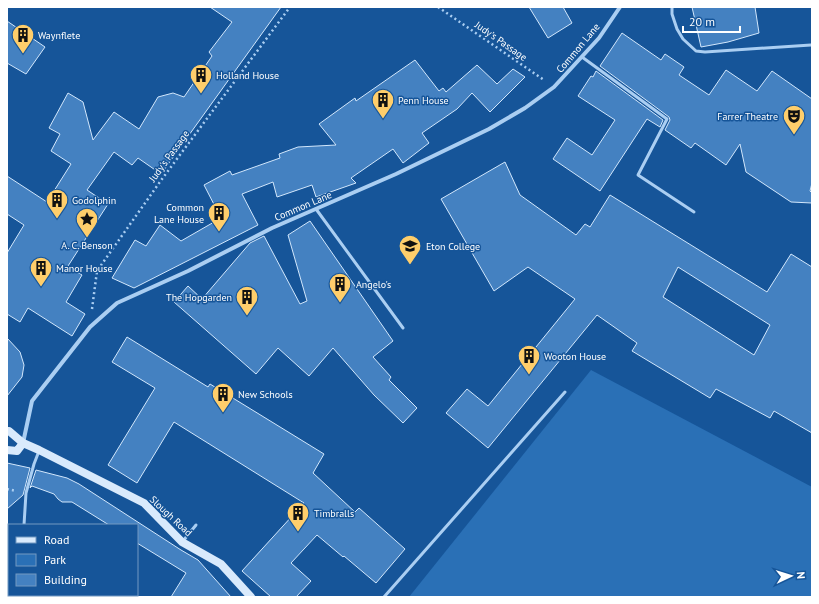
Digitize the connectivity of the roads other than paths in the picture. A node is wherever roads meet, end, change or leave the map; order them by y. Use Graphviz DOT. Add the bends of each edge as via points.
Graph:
graph roads {
  1 [pos="620,7"];
  2 [pos="672,7"];
  3 [pos="810,45"];
  4 [pos="582,57"];
  5 [pos="316,209"];
  6 [pos="694,212"];
  7 [pos="403,328"];
  8 [pos="565,392"];
  9 [pos="7,431"];
  10 [pos="23,443"];
  11 [pos="7,450"];
  12 [pos="39,450"];
  13 [pos="24,524"];
  14 [pos="196,526"];
  15 [pos="182,542"];
  16 [pos="250,597"];
  17 [pos="384,597"];
  1 -- 4 [label="street, Common Lane" via="599,38"];
  2 -- 3 [label="lane" via="677,29 696,51"];
  4 -- 5 [label="street, Common Lane" via="554,88 489,129"];
  4 -- 6 [label="lane" via="667,119 638,174"];
  5 -- 7 [label="lane"];
  5 -- 10 [label="street, Common Lane" via="117,303 90,327 32,401"];
  8 -- 17 [label="lane"];
  9 -- 10 [label="main road, Slough Road"];
  10 -- 11 [label="main road" via="17,451"];
  10 -- 12 [label="main road, Slough Road"];
  12 -- 13 [label="lane" via="26,493"];
  12 -- 15 [label="main road, Slough Road" via="144,503"];
  14 -- 15 [label="lane"];
  15 -- 16 [label="main road, Slough Road" via="221,564"];
}
